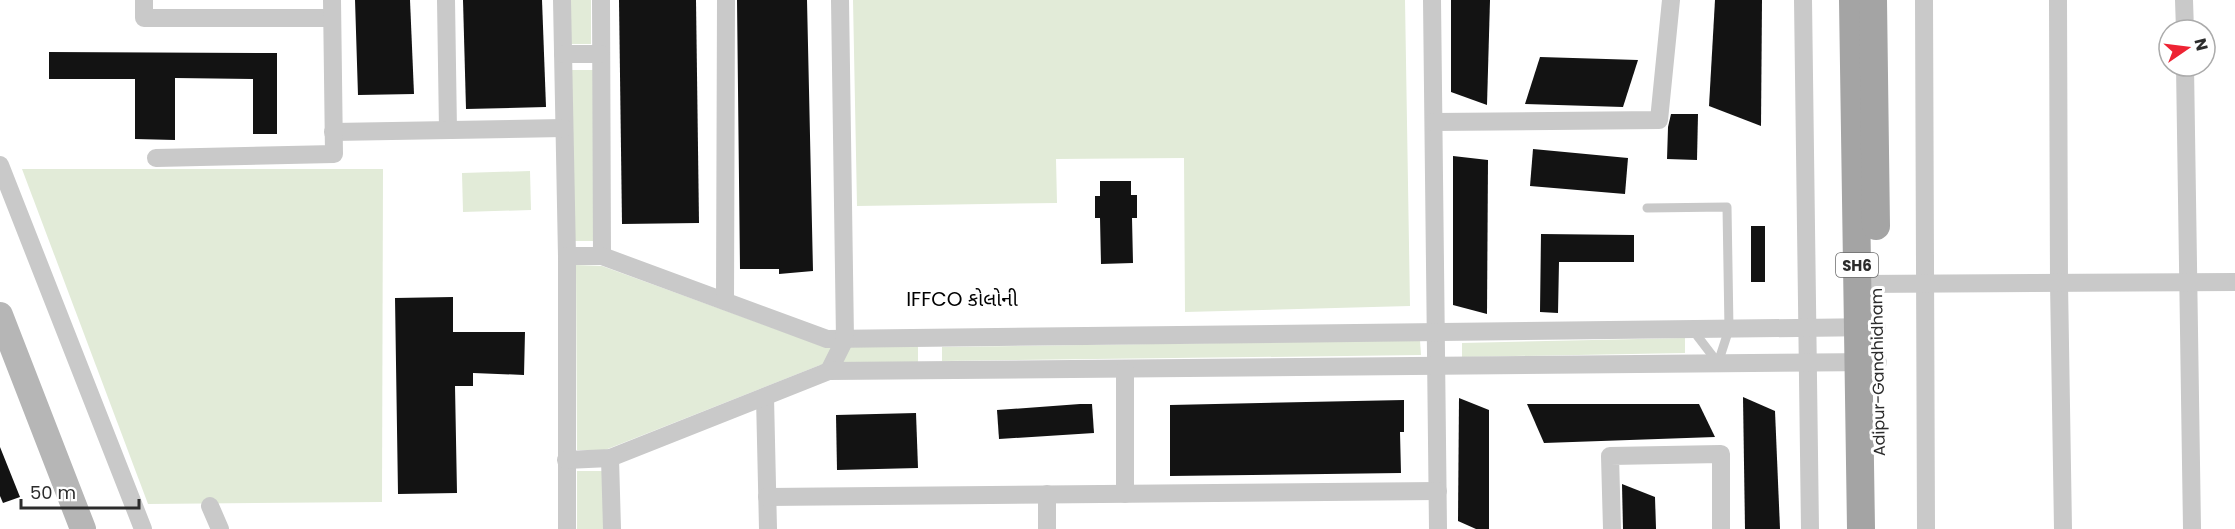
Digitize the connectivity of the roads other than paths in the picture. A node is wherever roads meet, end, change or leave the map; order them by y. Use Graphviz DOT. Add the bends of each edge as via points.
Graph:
graph roads {
  1 [pos="144,0"];
  2 [pos="446,0"];
  3 [pos="562,0"];
  4 [pos="601,0"];
  5 [pos="726,0"];
  6 [pos="840,0"];
  7 [pos="1432,0"];
  8 [pos="1671,0"];
  9 [pos="1803,0"];
  10 [pos="1852,0"];
  11 [pos="1873,0"];
  12 [pos="1924,0"];
  13 [pos="2058,0"];
  14 [pos="2184,0"];
  15 [pos="332,9"];
  16 [pos="2185,18"];
  17 [pos="563,54"];
  18 [pos="601,54"];
  19 [pos="2185,78"];
  20 [pos="1434,122"];
  21 [pos="564,128"];
  22 [pos="447,130"];
  23 [pos="333,132"];
  24 [pos="156,158"];
  25 [pos="0,165"];
  26 [pos="1647,208"];
  27 [pos="567,256"];
  28 [pos="602,256"];
  29 [pos="2188,282"];
  30 [pos="2235,282"];
  31 [pos="1926,283"];
  32 [pos="2059,283"];
  33 [pos="1867,284"];
  34 [pos="725,301"];
  35 [pos="0,315"];
  36 [pos="1808,328"];
  37 [pos="1868,328"];
  38 [pos="1692,329"];
  39 [pos="1729,329"];
  40 [pos="1435,332"];
  41 [pos="930,338"];
  42 [pos="845,339"];
  43 [pos="1808,362"];
  44 [pos="1868,362"];
  45 [pos="1718,363"];
  46 [pos="1436,366"];
  47 [pos="1125,369"];
  48 [pos="931,370"];
  49 [pos="829,372"];
  50 [pos="765,397"];
  51 [pos="610,458"];
  52 [pos="566,460"];
  53 [pos="1437,491"];
  54 [pos="1047,494"];
  55 [pos="1125,494"];
  56 [pos="767,497"];
  57 [pos="210,506"];
  58 [pos="83,529"];
  59 [pos="143,529"];
  60 [pos="220,529"];
  61 [pos="567,529"];
  62 [pos="612,529"];
  63 [pos="768,529"];
  64 [pos="1047,529"];
  65 [pos="1438,529"];
  66 [pos="1612,529"];
  67 [pos="1721,529"];
  68 [pos="1810,529"];
  69 [pos="1861,529"];
  70 [pos="1880,529"];
  71 [pos="1926,529"];
  72 [pos="2063,529"];
  73 [pos="2192,529"];
  1 -- 15 [label="street" via="144,18"];
  2 -- 22 [label="street"];
  3 -- 17 [label="street"];
  4 -- 18 [label="street"];
  5 -- 34 [label="street"];
  6 -- 42 [label="street"];
  7 -- 20 [label="street"];
  8 -- 20 [label="street" via="1659,120"];
  9 -- 36 [label="street"];
  10 -- 33 [label="main road, SH6"];
  11 -- 33 [label="main road, Adipur-Gandhidham / SH6"];
  12 -- 31 [label="street"];
  13 -- 32 [label="street"];
  14 -- 16 [label="street"];
  15 -- 23 [label="street"];
  17 -- 18 [label="street"];
  17 -- 21 [label="street"];
  18 -- 28 [label="street"];
  19 -- 29 [label="street"];
  20 -- 40 [label="street"];
  21 -- 22 [label="street"];
  21 -- 27 [label="street"];
  22 -- 23 [label="street"];
  23 -- 24 [label="street" via="334,154"];
  25 -- 59 [label="street"];
  26 -- 39 [label="lane" via="1727,207"];
  27 -- 28 [label="street"];
  27 -- 52 [label="street"];
  28 -- 34 [label="street"];
  29 -- 30 [label="street"];
  29 -- 32 [label="street"];
  29 -- 73 [label="street"];
  31 -- 32 [label="street"];
  31 -- 33 [label="street"];
  31 -- 71 [label="street"];
  32 -- 72 [label="street"];
  33 -- 37 [label="main road, SH6"];
  34 -- 42 [label="street" via="827,339"];
  35 -- 58 [label="street"];
  36 -- 37 [label="street"];
  36 -- 39 [label="street"];
  36 -- 43 [label="street"];
  37 -- 44 [label="main road, SH6"];
  38 -- 39 [label="street"];
  38 -- 40 [label="street"];
  38 -- 45 [label="lane"];
  39 -- 45 [label="lane"];
  40 -- 41 [label="street"];
  40 -- 46 [label="street"];
  41 -- 42 [label="street"];
  41 -- 48 [label="street"];
  42 -- 49 [label="street"];
  43 -- 44 [label="street"];
  43 -- 45 [label="street"];
  43 -- 68 [label="street"];
  44 -- 69 [label="main road, SH6"];
  44 -- 70 [label="main road, Adipur-Gandhidham / SH6"];
  45 -- 46 [label="street"];
  46 -- 47 [label="street"];
  46 -- 53 [label="street"];
  47 -- 48 [label="street"];
  47 -- 55 [label="street"];
  48 -- 49 [label="street"];
  49 -- 50 [label="street"];
  50 -- 51 [label="street"];
  50 -- 56 [label="street"];
  51 -- 52 [label="street"];
  51 -- 62 [label="street"];
  52 -- 61 [label="street"];
  53 -- 55 [label="street"];
  53 -- 65 [label="street"];
  54 -- 55 [label="street"];
  54 -- 56 [label="street"];
  54 -- 64 [label="street"];
  56 -- 63 [label="street"];
  57 -- 60 [label="street"];
  66 -- 67 [label="street" via="1610,456 1720,454"];
}
